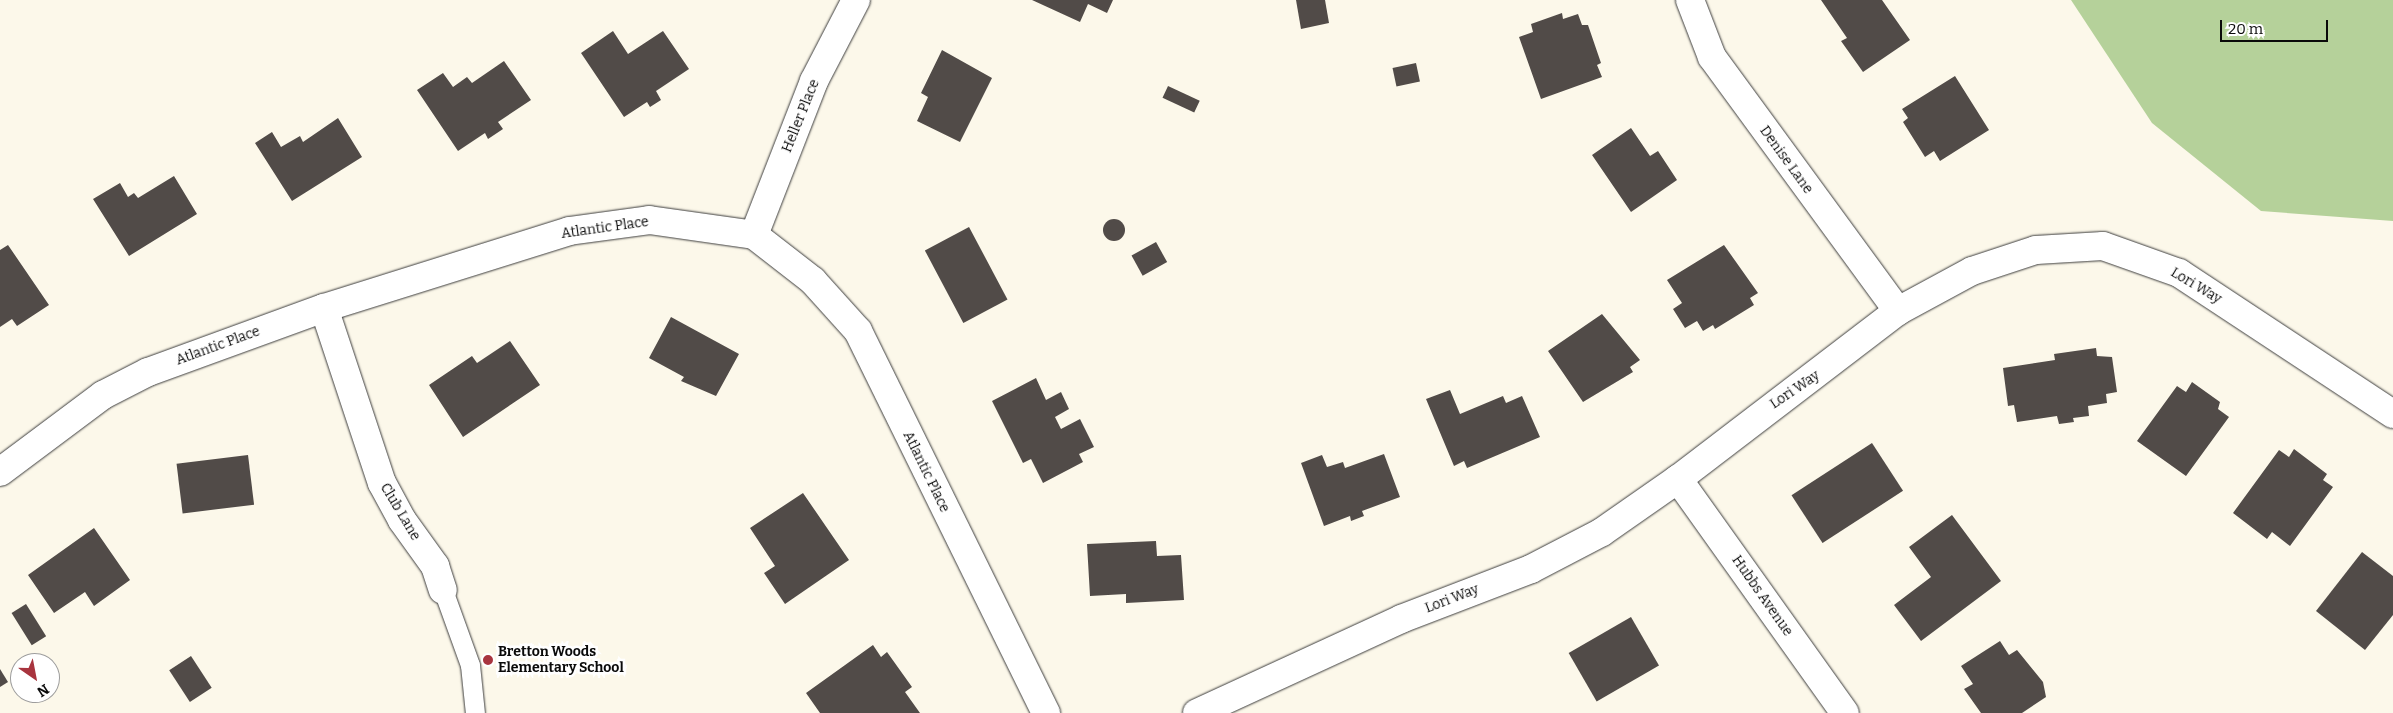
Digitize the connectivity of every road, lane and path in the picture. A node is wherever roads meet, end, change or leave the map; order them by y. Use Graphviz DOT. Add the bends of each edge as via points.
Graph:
graph roads {
  1 [pos="856,0"];
  2 [pos="1690,0"];
  3 [pos="754,235"];
  4 [pos="324,308"];
  5 [pos="1898,310"];
  6 [pos="2393,414"];
  7 [pos="0,472"];
  8 [pos="1678,479"];
  9 [pos="443,590"];
  10 [pos="475,713"];
  11 [pos="1046,713"];
  12 [pos="1196,713"];
  13 [pos="1845,713"];
  1 -- 3 [label="street, Heller Place" via="814,81"];
  2 -- 5 [label="street, Denise Lane" via="1712,57"];
  3 -- 4 [label="street, Atlantic Place" via="648,220 569,231"];
  3 -- 11 [label="street, Atlantic Place" via="813,280 858,331"];
  4 -- 7 [label="street, Atlantic Place" via="140,376 103,395"];
  4 -- 9 [label="street, Club Lane" via="382,483 402,520 435,566"];
  5 -- 6 [label="street, Lori Way" via="1972,272 2036,250 2103,246 2179,273"];
  5 -- 8 [label="street, Lori Way"];
  8 -- 12 [label="street, Lori Way" via="1602,532 1531,569 1401,619"];
  8 -- 13 [label="street, Hubbs Avenue"];
  9 -- 10 [label="lane, Club Lane" via="470,665"];
}
